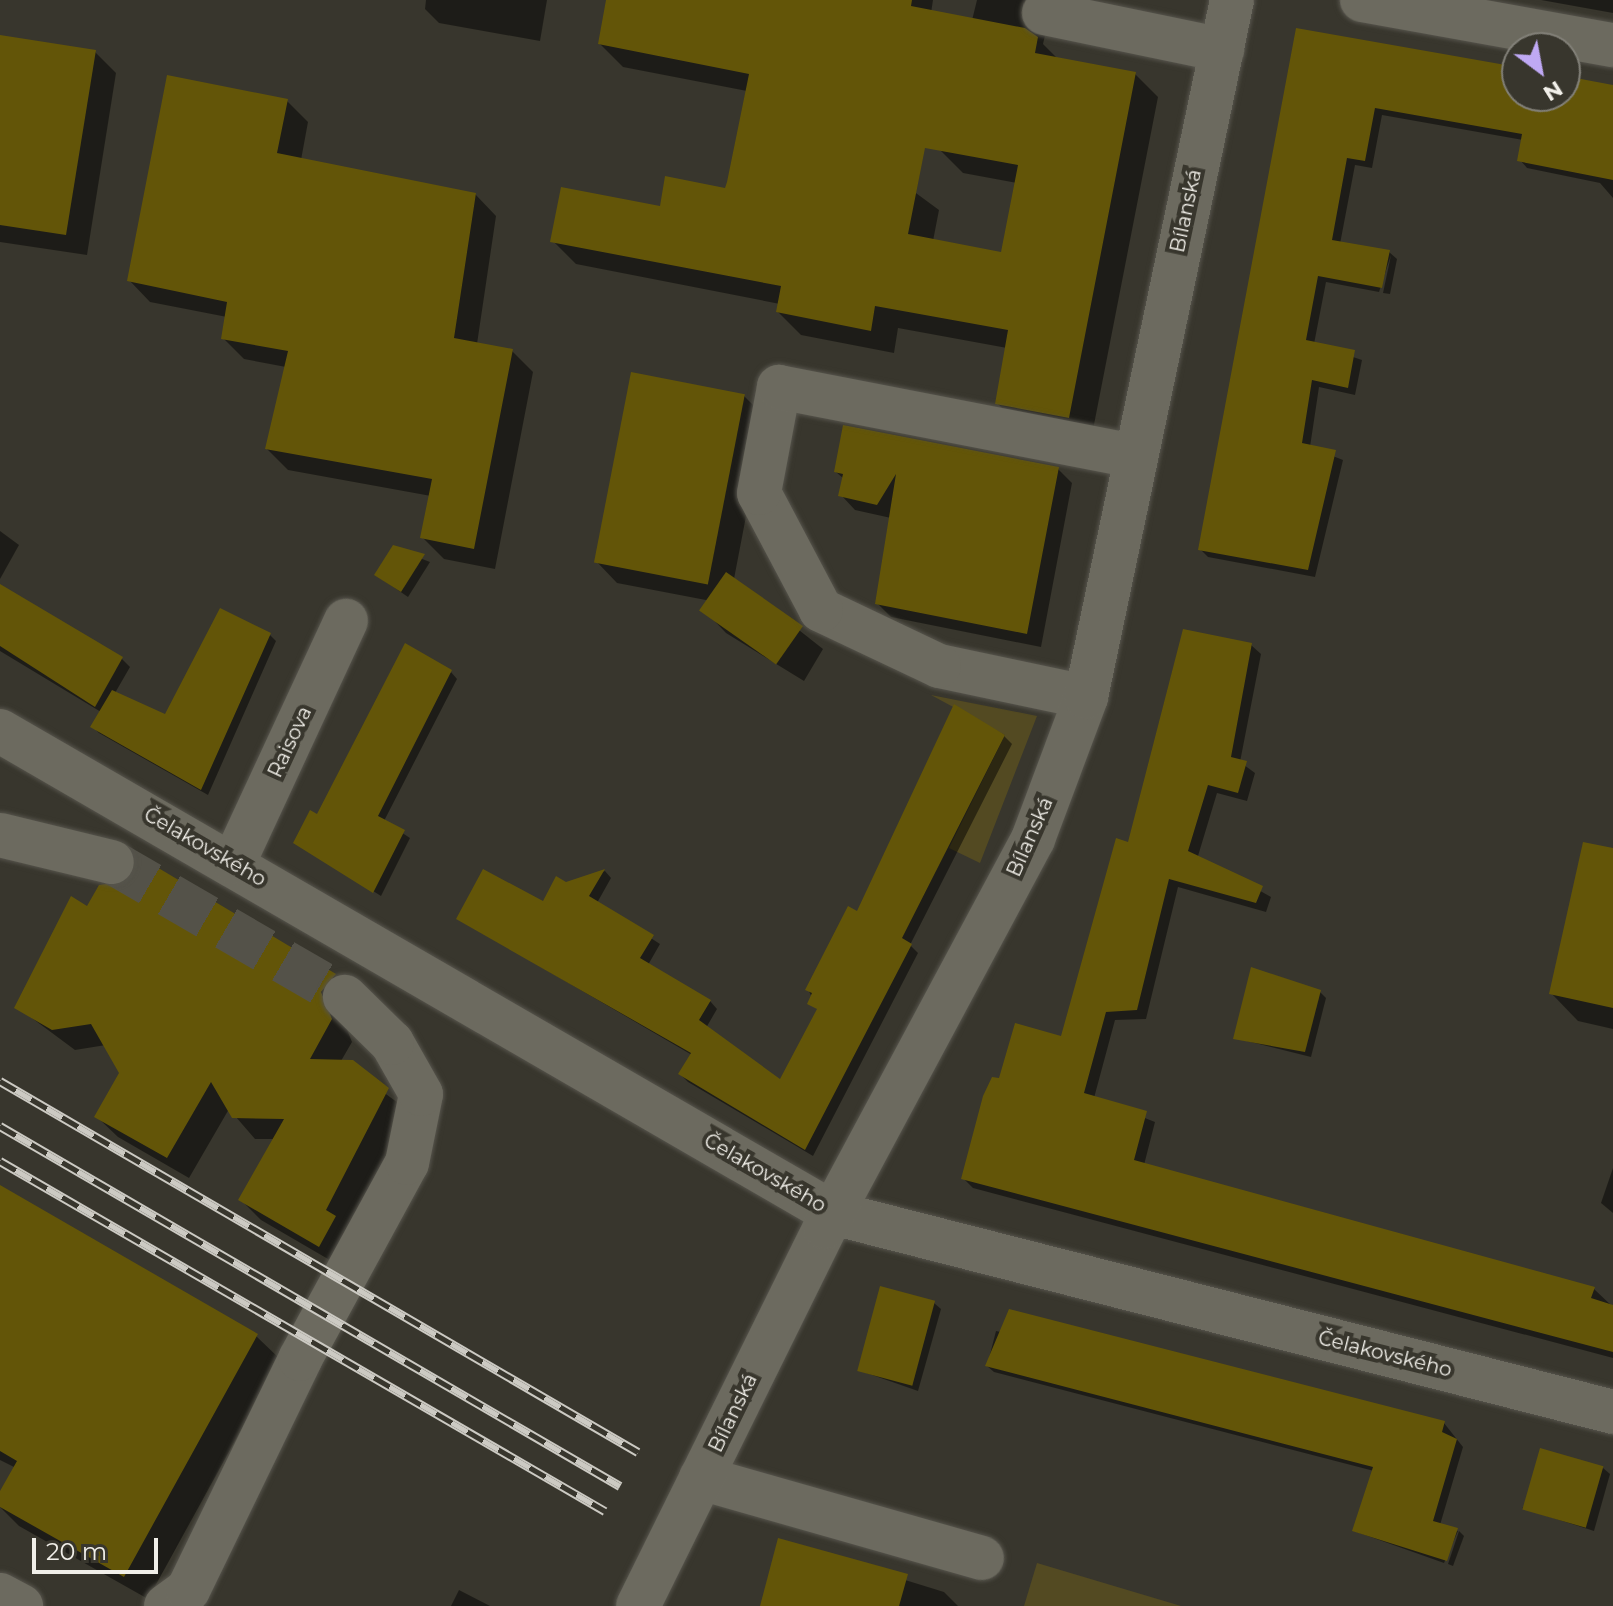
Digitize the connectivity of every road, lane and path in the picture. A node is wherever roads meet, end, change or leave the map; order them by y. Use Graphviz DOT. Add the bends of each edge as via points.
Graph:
graph roads {
  1 [pos="1232,0"];
  2 [pos="1362,0"];
  3 [pos="1044,13"];
  4 [pos="1613,45"];
  5 [pos="1222,50"];
  6 [pos="1133,456"];
  7 [pos="346,621"];
  8 [pos="1086,697"];
  9 [pos="0,731"];
  10 [pos="0,835"];
  11 [pos="112,862"];
  12 [pos="234,862"];
  13 [pos="345,997"];
  14 [pos="833,1213"];
  15 [pos="1613,1412"];
  16 [pos="701,1478"];
  17 [pos="982,1558"];
  18 [pos="0,1595"];
  19 [pos="21,1606"];
  20 [pos="166,1606"];
  21 [pos="638,1606"];
  1 -- 5 [label="street, Bílanská"];
  2 -- 4 [label="street"];
  3 -- 5 [label="street"];
  5 -- 6 [label="street, Bílanská"];
  6 -- 8 [label="street, Bílanská"];
  6 -- 8 [label="street" via="779,387 759,493 821,610 939,666"];
  7 -- 12 [label="street, Raisova"];
  8 -- 14 [label="street, Bílanská" via="1033,839"];
  9 -- 12 [label="street, Čelakovského"];
  10 -- 11 [label="street"];
  12 -- 14 [label="street, Čelakovského"];
  13 -- 20 [label="street" via="392,1043 421,1094 407,1163 188,1590"];
  14 -- 15 [label="street, Čelakovského"];
  14 -- 16 [label="street, Bílanská"];
  16 -- 17 [label="street"];
  16 -- 21 [label="street, Bílanská"];
  18 -- 19 [label="street"];
}
